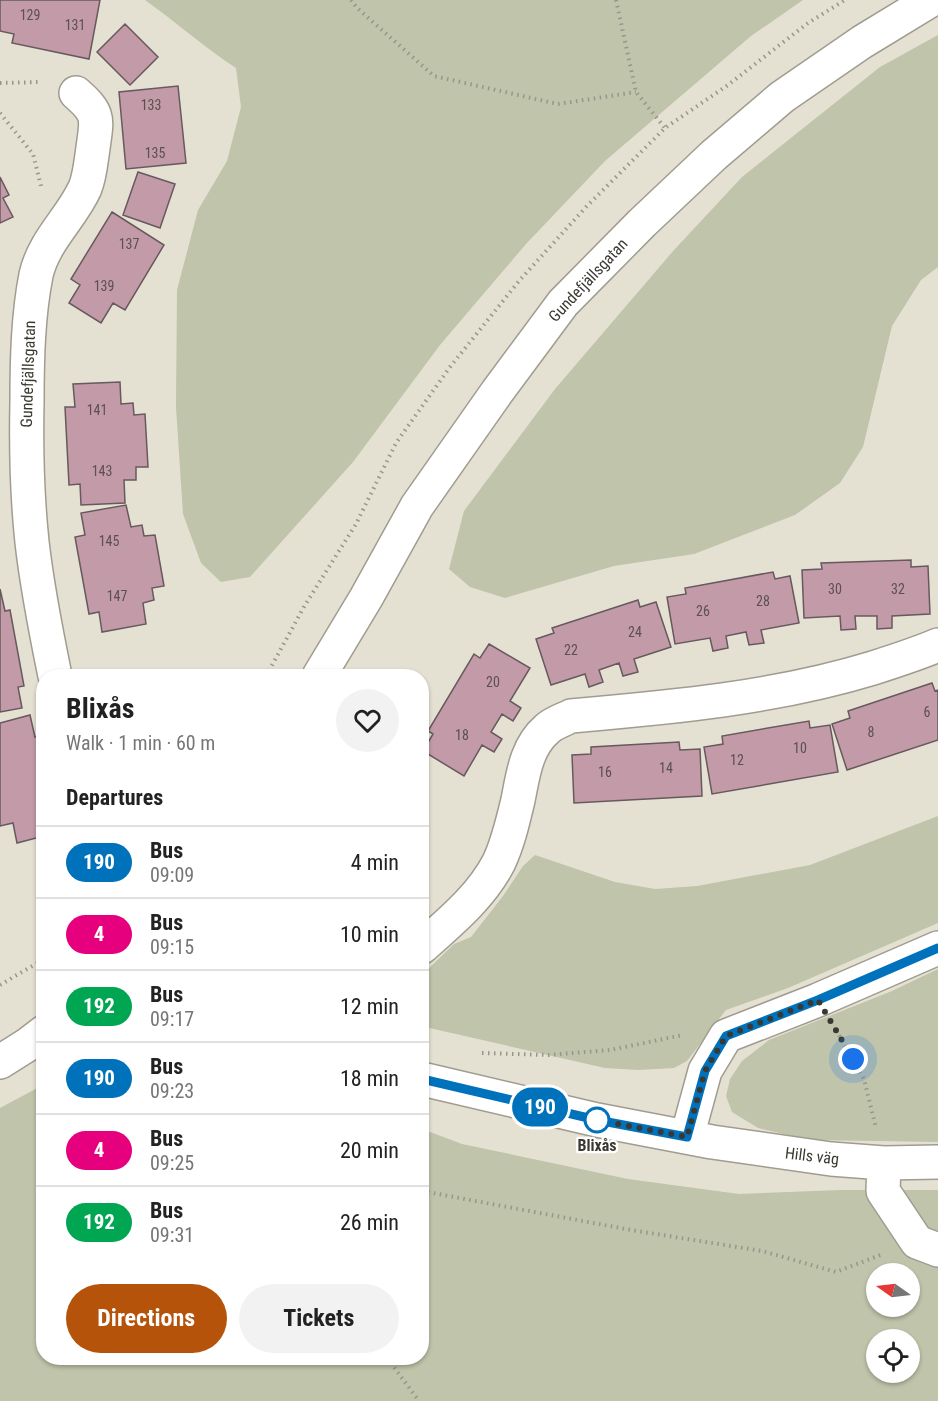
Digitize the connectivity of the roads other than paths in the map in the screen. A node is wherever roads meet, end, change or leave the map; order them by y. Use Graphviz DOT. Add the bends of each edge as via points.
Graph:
graph roads {
  1 [pos="931,0"];
  2 [pos="76,93"];
  3 [pos="938,645"];
  4 [pos="53,669"];
  5 [pos="323,669"];
  6 [pos="429,940"];
  7 [pos="938,948"];
  8 [pos="36,1038"];
  9 [pos="0,1062"];
  10 [pos="429,1081"];
  11 [pos="687,1137"];
  12 [pos="938,1162"];
  13 [pos="884,1163"];
  14 [pos="927,1246"];
  1 -- 5 [label="street, Gundefjällsgatan" via="782,97 642,222 563,303 417,506"];
  2 -- 4 [label="street, Gundefjällsgatan" via="89,105 96,120 90,167 85,188 54,234 37,272 30,308 27,376 26,456 32,541"];
  3 -- 6 [label="street" via="843,677 762,695 673,708 571,716 557,722 546,729 528,756 499,862 481,890"];
  7 -- 11 [label="street" via="726,1036 705,1071"];
  8 -- 9 [label="street"];
  10 -- 11 [label="street"];
  11 -- 13 [label="street, Hills väg" via="768,1151"];
  12 -- 13 [label="street, Hills väg"];
  13 -- 14 [label="street" via="883,1191"];
}
